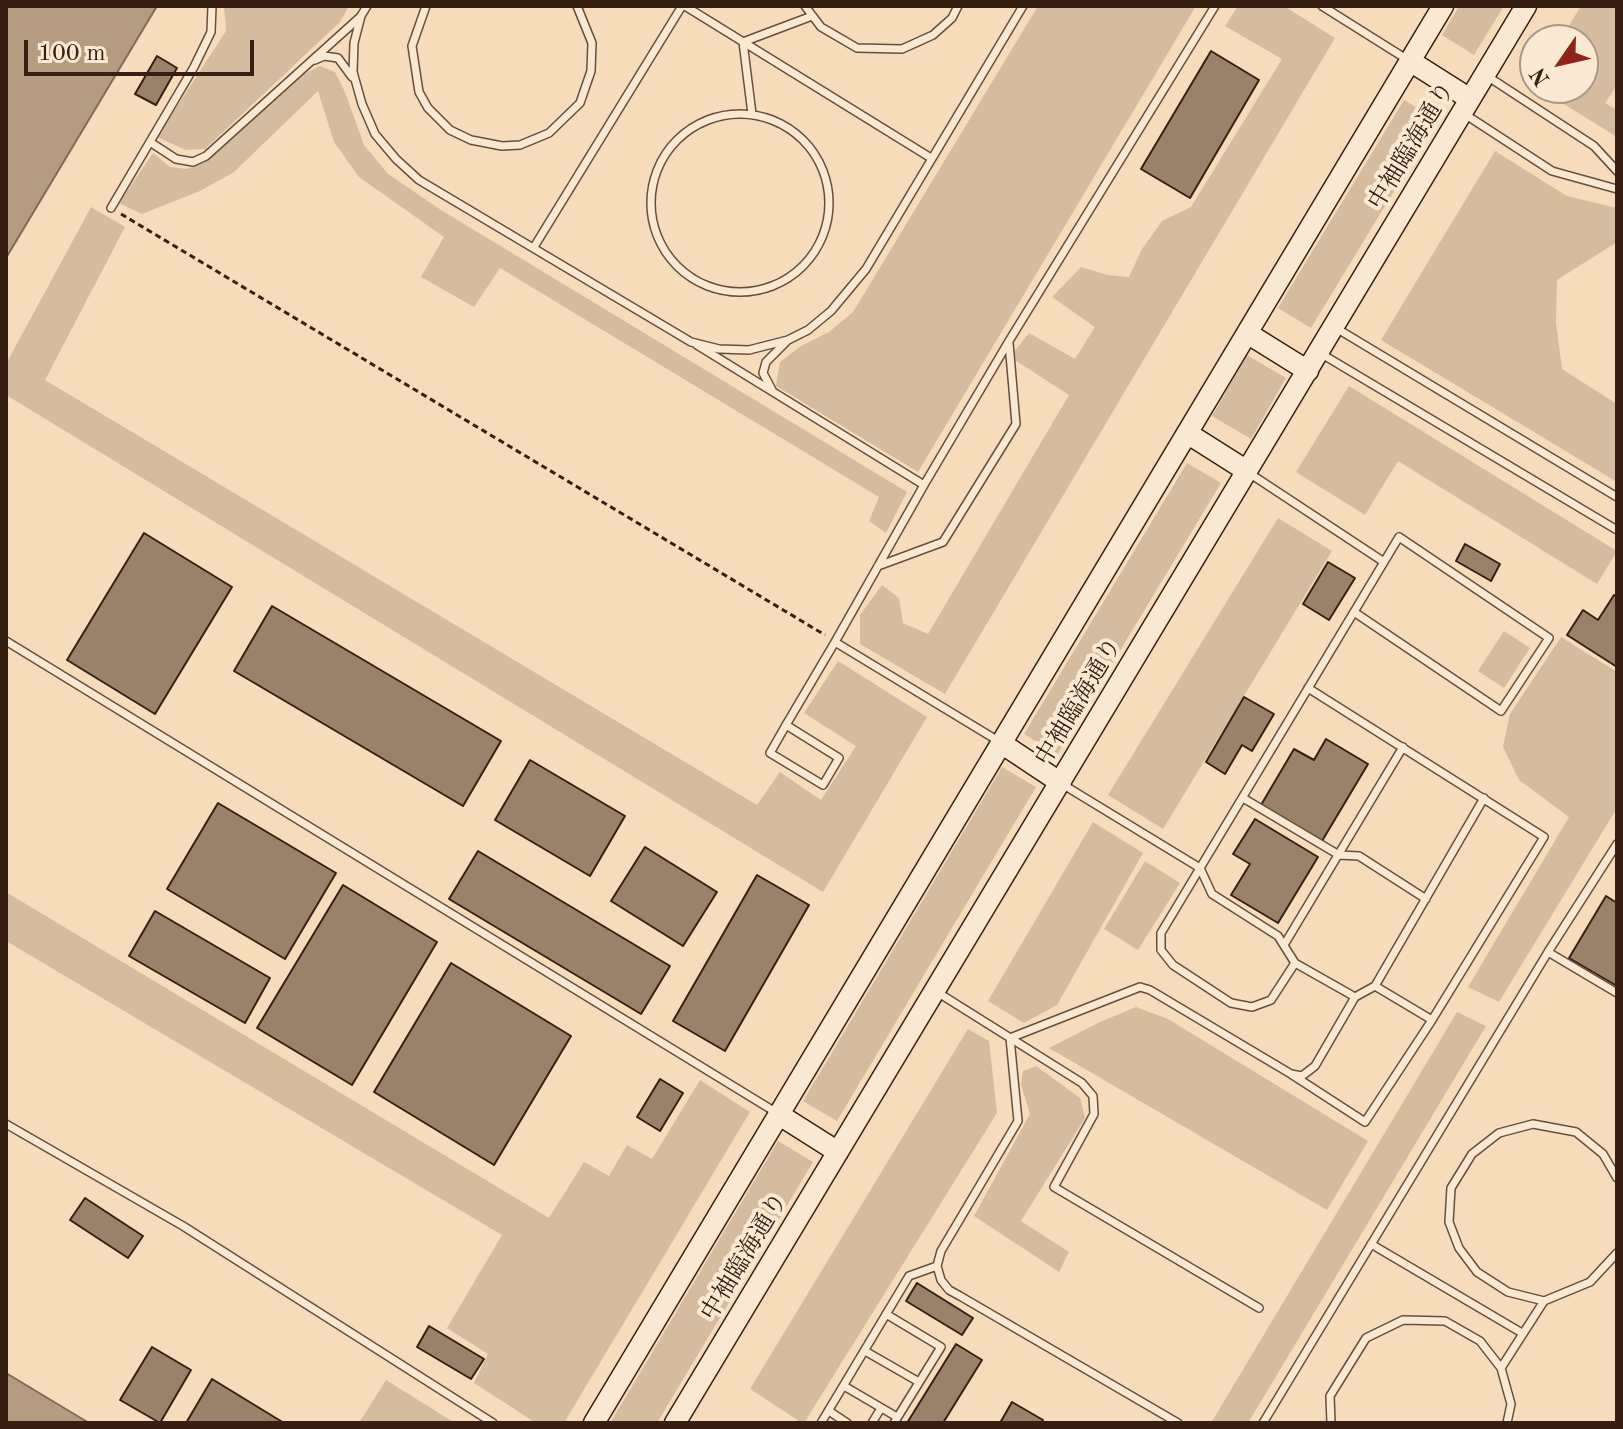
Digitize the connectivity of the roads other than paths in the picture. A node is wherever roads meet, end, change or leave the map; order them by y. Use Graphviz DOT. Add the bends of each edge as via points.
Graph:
graph roads {
  1 [pos="212,6"];
  2 [pos="367,6"];
  3 [pos="426,6"];
  4 [pos="577,6"];
  5 [pos="683,6"];
  6 [pos="805,6"];
  7 [pos="958,6"];
  8 [pos="1023,6"];
  9 [pos="1215,6"];
  10 [pos="1322,6"];
  11 [pos="1443,6"];
  12 [pos="1526,6"];
  13 [pos="361,16"];
  14 [pos="812,16"];
  15 [pos="743,42"];
  16 [pos="1410,61"];
  17 [pos="309,62"];
  18 [pos="1485,75"];
  19 [pos="356,81"];
  20 [pos="1466,106"];
  21 [pos="752,114"];
  22 [pos="150,142"];
  23 [pos="931,158"];
  24 [pos="1617,171"];
  25 [pos="1617,189"];
  26 [pos="111,208"];
  27 [pos="534,247"];
  28 [pos="1334,327"];
  29 [pos="1247,333"];
  30 [pos="788,340"];
  31 [pos="1009,341"];
  32 [pos="691,342"];
  33 [pos="1319,352"];
  34 [pos="1308,371"];
  35 [pos="779,397"];
  36 [pos="1187,433"];
  37 [pos="1247,471"];
  38 [pos="924,485"];
  39 [pos="1617,497"];
  40 [pos="1617,530"];
  41 [pos="1384,562"];
  42 [pos="878,566"];
  43 [pos="1354,612"];
  44 [pos="6,641"];
  45 [pos="835,642"];
  46 [pos="1308,688"];
  47 [pos="786,725"];
  48 [pos="1001,743"];
  49 [pos="1403,747"];
  50 [pos="1061,783"];
  51 [pos="1243,798"];
  52 [pos="1484,798"];
  53 [pos="1617,844"];
  54 [pos="1339,855"];
  55 [pos="1200,868"];
  56 [pos="1426,899"];
  57 [pos="1284,945"];
  58 [pos="1548,952"];
  59 [pos="1295,963"];
  60 [pos="1375,986"];
  61 [pos="935,991"];
  62 [pos="1617,993"];
  63 [pos="1355,997"];
  64 [pos="1432,1020"];
  65 [pos="1010,1038"];
  66 [pos="1291,1074"];
  67 [pos="778,1114"];
  68 [pos="6,1124"];
  69 [pos="838,1152"];
  70 [pos="1617,1178"];
  71 [pos="1371,1244"];
  72 [pos="1617,1253"];
  73 [pos="937,1266"];
  74 [pos="1544,1301"];
  75 [pos="1259,1308"];
  76 [pos="886,1314"];
  77 [pos="1522,1333"];
  78 [pos="865,1351"];
  79 [pos="1501,1368"];
  80 [pos="919,1382"];
  81 [pos="844,1386"];
  82 [pos="881,1408"];
  83 [pos="829,1411"];
  84 [pos="895,1420"];
  85 [pos="493,1423"];
  86 [pos="594,1423"];
  87 [pos="675,1423"];
  88 [pos="821,1423"];
  89 [pos="847,1423"];
  90 [pos="872,1423"];
  91 [pos="1178,1423"];
  92 [pos="1263,1423"];
  93 [pos="1331,1423"];
  94 [pos="1507,1423"];
  1 -- 22 [label="lane" via="211,32"];
  2 -- 13 [label="lane"];
  3 -- 4 [label="lane" via="412,46 419,92 450,130 502,146 549,133 580,103 591,71 592,43"];
  5 -- 15 [label="lane"];
  5 -- 27 [label="lane"];
  6 -- 14 [label="lane"];
  7 -- 14 [label="lane" via="933,35 902,49 857,48"];
  8 -- 23 [label="lane"];
  9 -- 31 [label="lane"];
  10 -- 16 [label="lane"];
  11 -- 16 [label="street, 中袖臨海通り"];
  12 -- 18 [label="street, 中袖臨海通り"];
  13 -- 17 [label="lane"];
  13 -- 19 [label="lane" via="354,43"];
  14 -- 15 [label="lane"];
  15 -- 21 [label="lane"];
  15 -- 23 [label="lane"];
  16 -- 20 [label="street"];
  16 -- 29 [label="street, 中袖臨海通り"];
  17 -- 19 [label="lane" via="338,58"];
  17 -- 22 [label="lane" via="206,156 193,162 176,159"];
  18 -- 20 [label="street, 中袖臨海通り"];
  18 -- 24 [label="lane" via="1594,146"];
  19 -- 27 [label="lane" via="375,134 396,159 419,180"];
  20 -- 25 [label="lane" via="1552,171"];
  20 -- 28 [label="street, 中袖臨海通り"];
  21 -- 21 [label="lane" via="782,123 806,142 823,169 830,208 823,239 806,265 760,292 728,293 686,276 665,253 652,222 650,191 659,162 687,130 715,116"];
  22 -- 26 [label="lane"];
  23 -- 30 [label="lane" via="866,269 831,311"];
  27 -- 32 [label="lane"];
  28 -- 33 [label="street, 中袖臨海通り"];
  28 -- 39 [label="lane"];
  29 -- 34 [label="street"];
  29 -- 36 [label="street, 中袖臨海通り"];
  30 -- 32 [label="lane" via="749,350"];
  30 -- 35 [label="lane" via="766,362 763,373"];
  31 -- 38 [label="lane"];
  31 -- 42 [label="lane" via="1016,424 943,542"];
  32 -- 35 [label="lane"];
  33 -- 34 [label="street, 中袖臨海通り"];
  33 -- 40 [label="lane"];
  34 -- 37 [label="street, 中袖臨海通り"];
  35 -- 38 [label="lane"];
  36 -- 37 [label="street"];
  36 -- 48 [label="street, 中袖臨海通り"];
  37 -- 41 [label="lane"];
  37 -- 50 [label="street, 中袖臨海通り"];
  38 -- 42 [label="lane"];
  41 -- 43 [label="lane"];
  41 -- 43 [label="lane" via="1399,537 1549,638 1501,711"];
  42 -- 45 [label="lane"];
  43 -- 46 [label="lane"];
  44 -- 67 [label="lane"];
  45 -- 47 [label="lane"];
  45 -- 48 [label="lane"];
  46 -- 49 [label="lane"];
  46 -- 51 [label="lane"];
  47 -- 47 [label="lane" via="770,753 823,785 839,758"];
  48 -- 50 [label="street"];
  48 -- 67 [label="street, 中袖臨海通り"];
  49 -- 52 [label="lane"];
  49 -- 54 [label="lane"];
  50 -- 55 [label="lane"];
  50 -- 61 [label="street, 中袖臨海通り"];
  51 -- 54 [label="lane"];
  51 -- 55 [label="lane"];
  52 -- 56 [label="lane"];
  52 -- 64 [label="lane" via="1544,837"];
  53 -- 58 [label="lane"];
  54 -- 56 [label="lane" via="1359,856"];
  54 -- 57 [label="lane"];
  55 -- 57 [label="lane" via="1212,894"];
  55 -- 59 [label="lane" via="1161,933 1161,950 1173,965 1231,1003 1252,1007 1271,1000"];
  56 -- 60 [label="lane"];
  57 -- 59 [label="lane"];
  58 -- 62 [label="lane"];
  58 -- 71 [label="lane"];
  59 -- 63 [label="lane"];
  60 -- 63 [label="lane"];
  60 -- 64 [label="lane"];
  61 -- 65 [label="lane"];
  61 -- 69 [label="street, 中袖臨海通り"];
  63 -- 66 [label="lane" via="1315,1066 1302,1076"];
  64 -- 66 [label="lane" via="1365,1122"];
  65 -- 66 [label="lane" via="1140,987"];
  65 -- 73 [label="lane" via="1018,1121"];
  65 -- 75 [label="lane" via="1082,1083 1093,1096 1094,1114 1054,1187"];
  67 -- 69 [label="street"];
  67 -- 86 [label="street, 中袖臨海通り"];
  68 -- 85 [label="lane" via="256,1271"];
  69 -- 87 [label="street, 中袖臨海通り"];
  70 -- 74 [label="lane" via="1603,1154 1576,1132 1533,1124 1499,1133 1472,1154 1451,1188 1449,1222 1477,1272 1508,1292"];
  71 -- 77 [label="lane"];
  71 -- 92 [label="lane"];
  72 -- 74 [label="lane" via="1590,1282"];
  73 -- 76 [label="lane" via="909,1276"];
  73 -- 91 [label="lane" via="949,1290"];
  74 -- 77 [label="lane"];
  76 -- 78 [label="lane"];
  76 -- 80 [label="lane" via="941,1347"];
  77 -- 79 [label="lane"];
  78 -- 80 [label="lane"];
  78 -- 81 [label="lane"];
  79 -- 93 [label="lane" via="1480,1341 1445,1321 1403,1320 1366,1338 1330,1396"];
  79 -- 94 [label="lane" via="1511,1404"];
  80 -- 84 [label="lane"];
  81 -- 82 [label="lane"];
  81 -- 83 [label="lane"];
  82 -- 84 [label="lane"];
  82 -- 90 [label="lane"];
  83 -- 88 [label="lane"];
  83 -- 89 [label="lane"];
}
